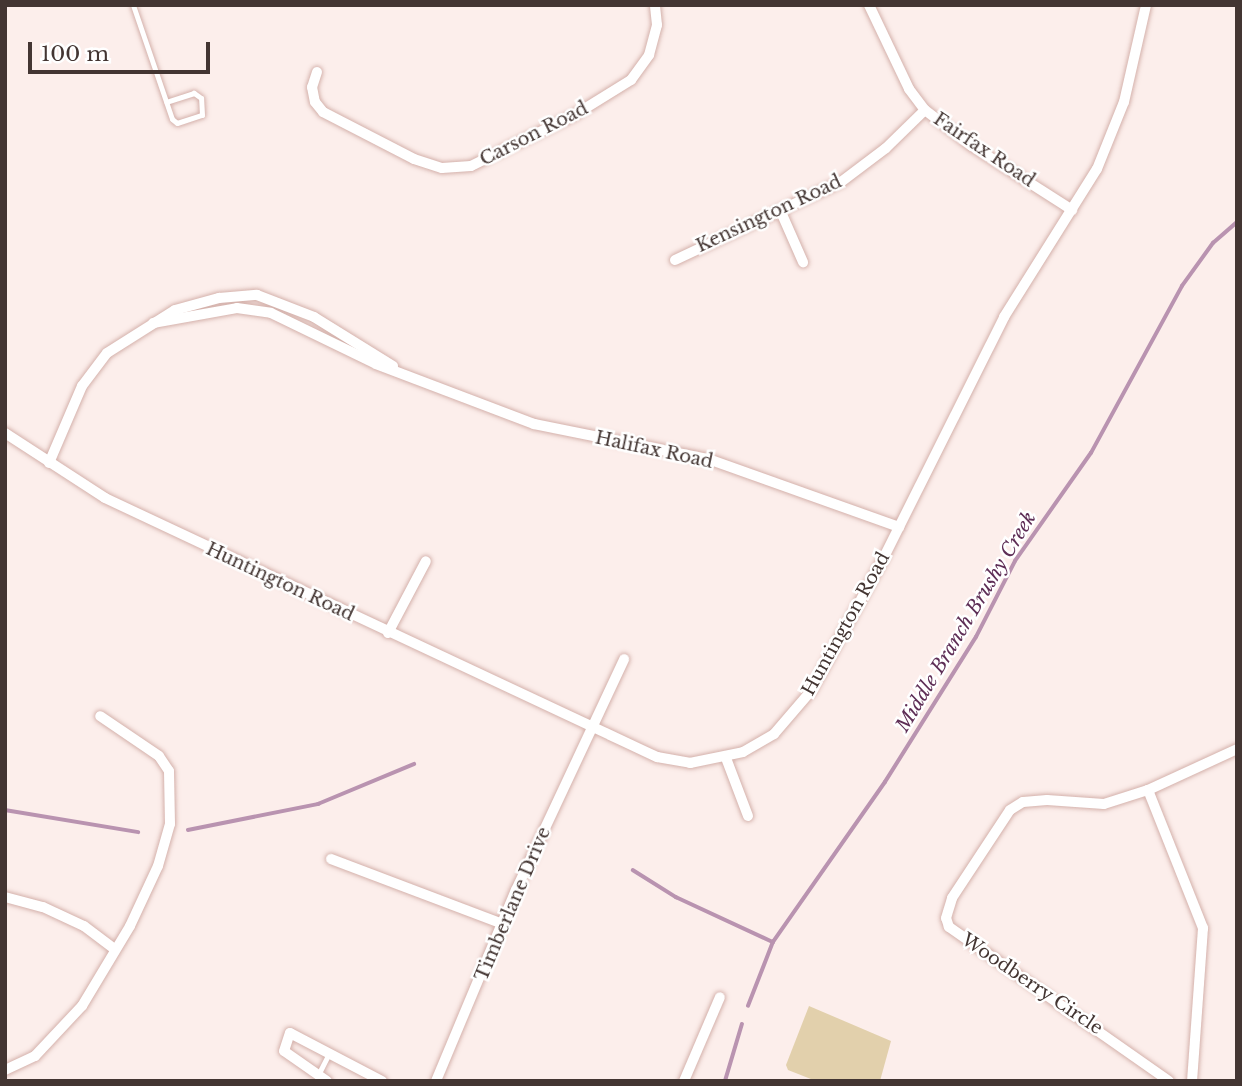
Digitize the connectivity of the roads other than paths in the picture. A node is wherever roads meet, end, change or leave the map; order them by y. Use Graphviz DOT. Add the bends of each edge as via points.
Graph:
graph roads {
  1 [pos="133,5"];
  2 [pos="655,5"];
  3 [pos="869,5"];
  4 [pos="1146,5"];
  5 [pos="317,72"];
  6 [pos="166,102"];
  7 [pos="925,110"];
  8 [pos="1072,209"];
  9 [pos="781,212"];
  10 [pos="674,260"];
  11 [pos="803,262"];
  12 [pos="153,323"];
  13 [pos="409,376"];
  14 [pos="5,433"];
  15 [pos="49,463"];
  16 [pos="899,527"];
  17 [pos="426,561"];
  18 [pos="388,633"];
  19 [pos="624,659"];
  20 [pos="100,716"];
  21 [pos="593,728"];
  22 [pos="1237,750"];
  23 [pos="726,758"];
  24 [pos="1148,790"];
  25 [pos="748,816"];
  26 [pos="331,859"];
  27 [pos="5,897"];
  28 [pos="503,924"];
  29 [pos="115,949"];
  30 [pos="720,997"];
  31 [pos="330,1051"];
  32 [pos="5,1070"];
  33 [pos="323,1078"];
  34 [pos="382,1081"];
  35 [pos="436,1081"];
  36 [pos="684,1081"];
  37 [pos="1169,1081"];
  38 [pos="1192,1081"];
  1 -- 6 [label="lane"];
  2 -- 5 [label="street, Carson Road" via="657,25 649,55 631,80 576,114 471,166 442,168 414,159 323,112 312,87"];
  3 -- 7 [label="street, Fairfax Road" via="909,89"];
  4 -- 8 [label="street, Huntington Road" via="1125,102 1097,169"];
  6 -- 6 [label="lane" via="194,93 201,98 202,115 177,123"];
  7 -- 8 [label="street, Fairfax Road" via="972,146"];
  7 -- 9 [label="street, Kensington Road" via="841,182"];
  8 -- 16 [label="street, Huntington Road" via="1004,317"];
  9 -- 10 [label="street, Kensington Road"];
  9 -- 11 [label="street"];
  12 -- 13 [label="street, Halifax Road" via="254,309"];
  12 -- 13 [label="street, Halifax Road" via="175,310 219,298 257,295 314,317"];
  12 -- 15 [label="street, Halifax Road" via="107,353 82,386"];
  13 -- 16 [label="street, Halifax Road" via="534,425 708,459"];
  14 -- 15 [label="street, Huntington Road"];
  15 -- 18 [label="street, Huntington Road" via="105,498"];
  16 -- 23 [label="street, Huntington Road" via="837,645 794,714 774,734"];
  17 -- 18 [label="street"];
  18 -- 21 [label="street, Huntington Road"];
  19 -- 21 [label="street, Timberlane Drive"];
  20 -- 29 [label="street" via="159,756 169,771 172,798 158,866"];
  21 -- 23 [label="street, Huntington Road" via="657,757 690,763"];
  21 -- 28 [label="street, Timberlane Drive"];
  22 -- 24 [label="street, Woodberry Circle"];
  23 -- 25 [label="street"];
  24 -- 37 [label="street, Woodberry Circle" via="1104,804 1047,800 1023,802 1010,810 970,866 946,918 963,939"];
  24 -- 38 [label="street" via="1203,928 1198,1053"];
  26 -- 28 [label="street"];
  27 -- 29 [label="street" via="74,921"];
  28 -- 35 [label="street, Timberlane Drive"];
  29 -- 32 [label="street" via="62,1031 35,1056"];
  30 -- 36 [label="street"];
  31 -- 33 [label="lane"];
  31 -- 33 [label="street" via="290,1033 285,1040 284,1051"];
  31 -- 34 [label="street"];
}
